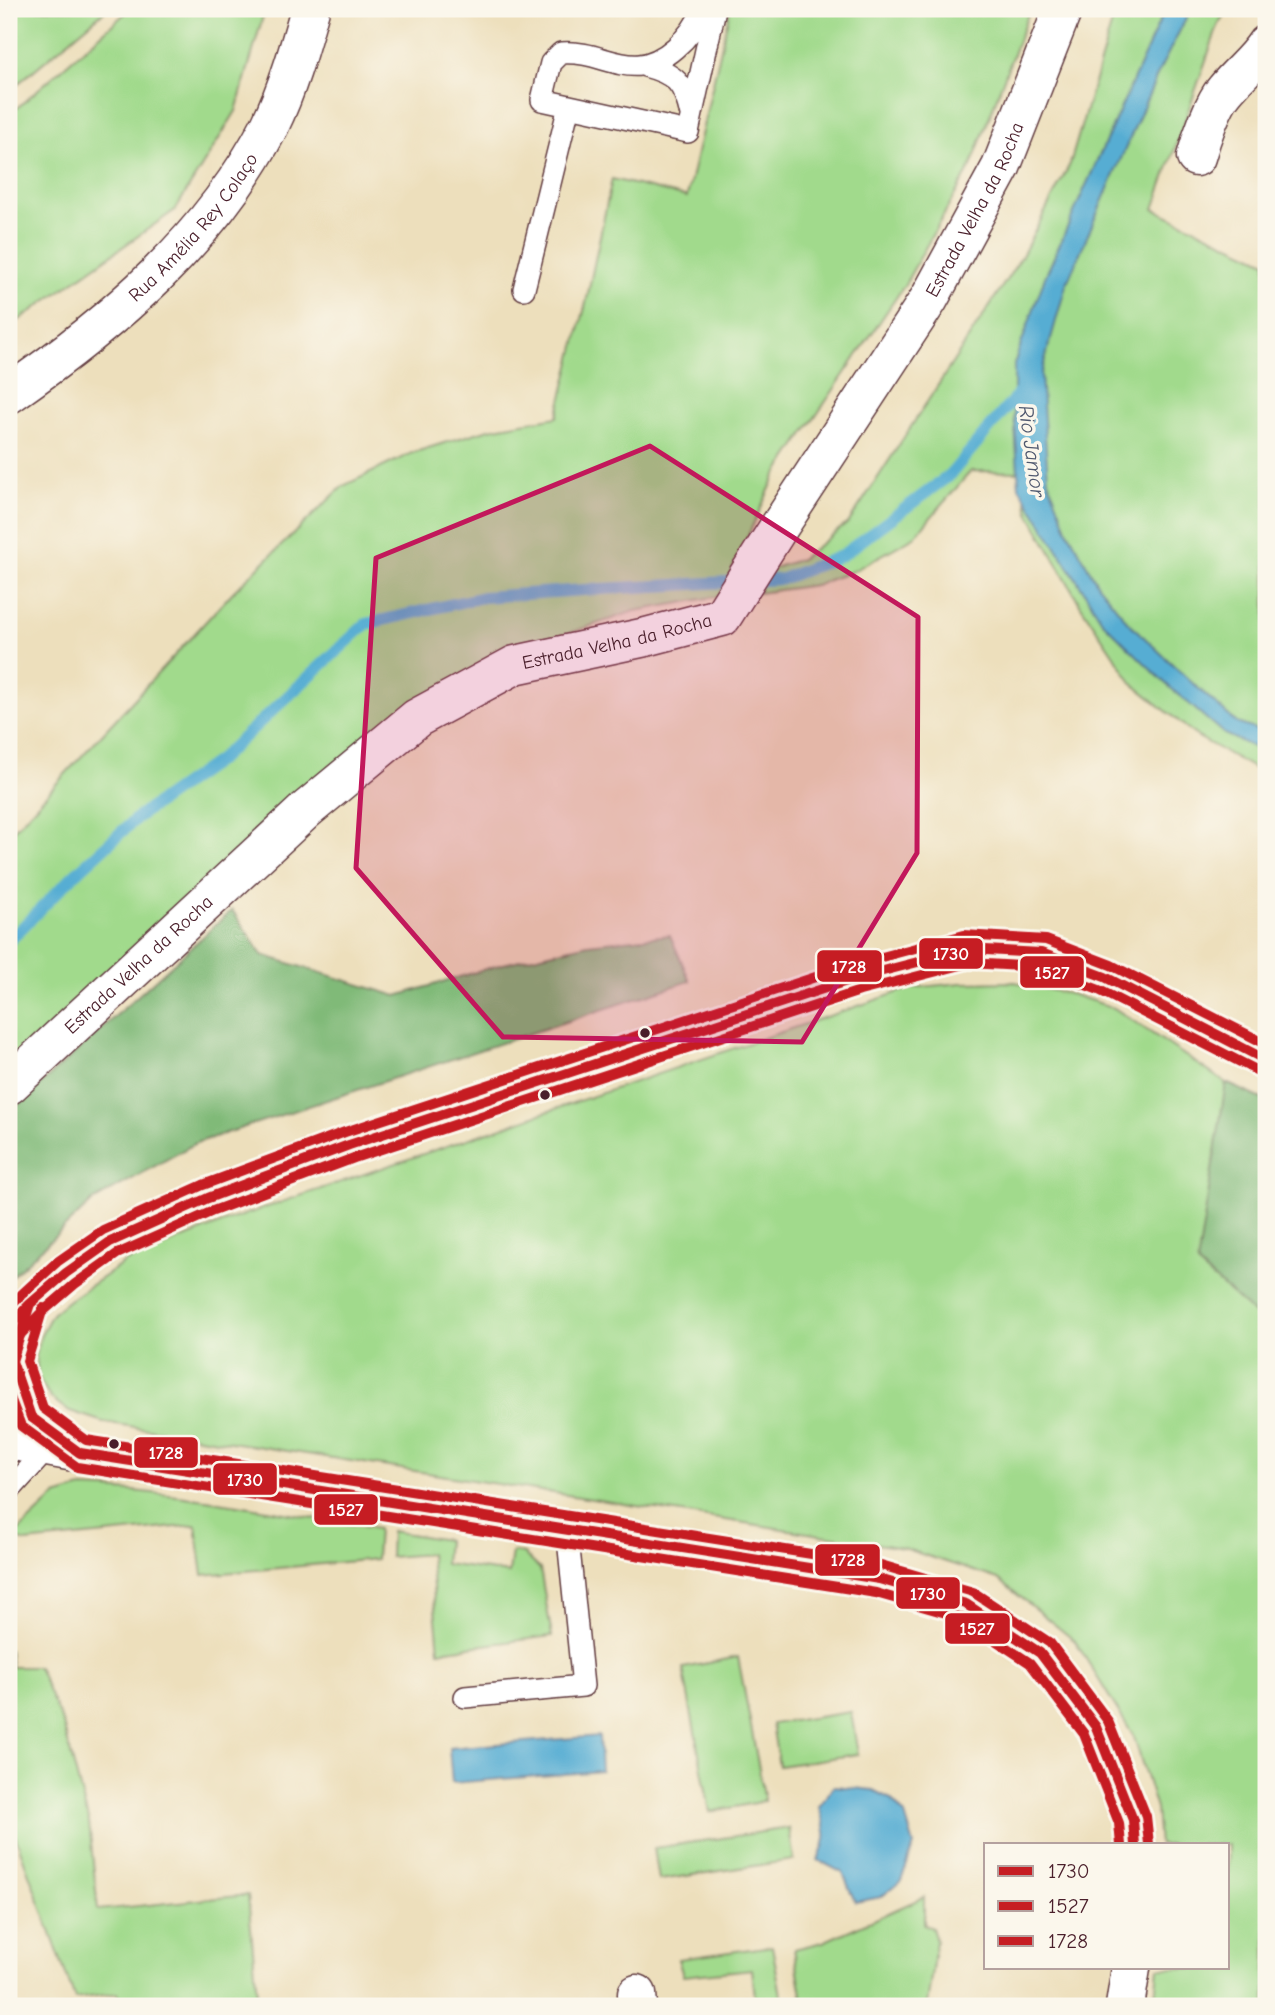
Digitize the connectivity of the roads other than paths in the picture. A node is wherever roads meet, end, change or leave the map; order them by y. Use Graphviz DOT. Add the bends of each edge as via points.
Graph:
graph roads {
  1 [pos="310,9"];
  2 [pos="703,9"];
  3 [pos="715,9"];
  4 [pos="1063,9"];
  5 [pos="1266,44"];
  6 [pos="645,66"];
  7 [pos="569,106"];
  8 [pos="691,117"];
  9 [pos="1196,157"];
  10 [pos="524,289"];
  11 [pos="9,394"];
  12 [pos="1266,1060"];
  13 [pos="9,1085"];
  14 [pos="19,1315"];
  15 [pos="9,1440"];
  16 [pos="65,1450"];
  17 [pos="9,1491"];
  18 [pos="567,1529"];
  19 [pos="465,1697"];
  20 [pos="1135,1843"];
  21 [pos="1131,1969"];
  22 [pos="1125,2006"];
  1 -- 11 [label="street, Rua Amélia Rey Colaço" via="297,58 271,123 234,186 191,240 139,291 69,352"];
  2 -- 6 [label="lane" via="685,39"];
  3 -- 8 [label="lane"];
  4 -- 13 [label="street, Estrada Velha da Rocha" via="1001,167 929,299 723,617 515,665 417,718 306,810"];
  5 -- 9 [label="street" via="1222,92"];
  6 -- 7 [label="lane" via="561,53 551,63 542,100"];
  6 -- 8 [label="lane" via="663,70 678,81"];
  7 -- 8 [label="lane" via="688,132"];
  7 -- 10 [label="lane"];
  12 -- 14 [label="street" via="1105,977 1041,953 968,949 856,978 349,1145 208,1198 110,1242"];
  14 -- 16 [label="street" via="12,1361 32,1417"];
  15 -- 16 [label="street"];
  16 -- 17 [label="lane"];
  16 -- 18 [label="street"];
  18 -- 19 [label="lane" via="583,1686"];
  18 -- 20 [label="street" via="879,1579 966,1604 1040,1653 1096,1727 1133,1820"];
  21 -- 22 [label="street"];
}
